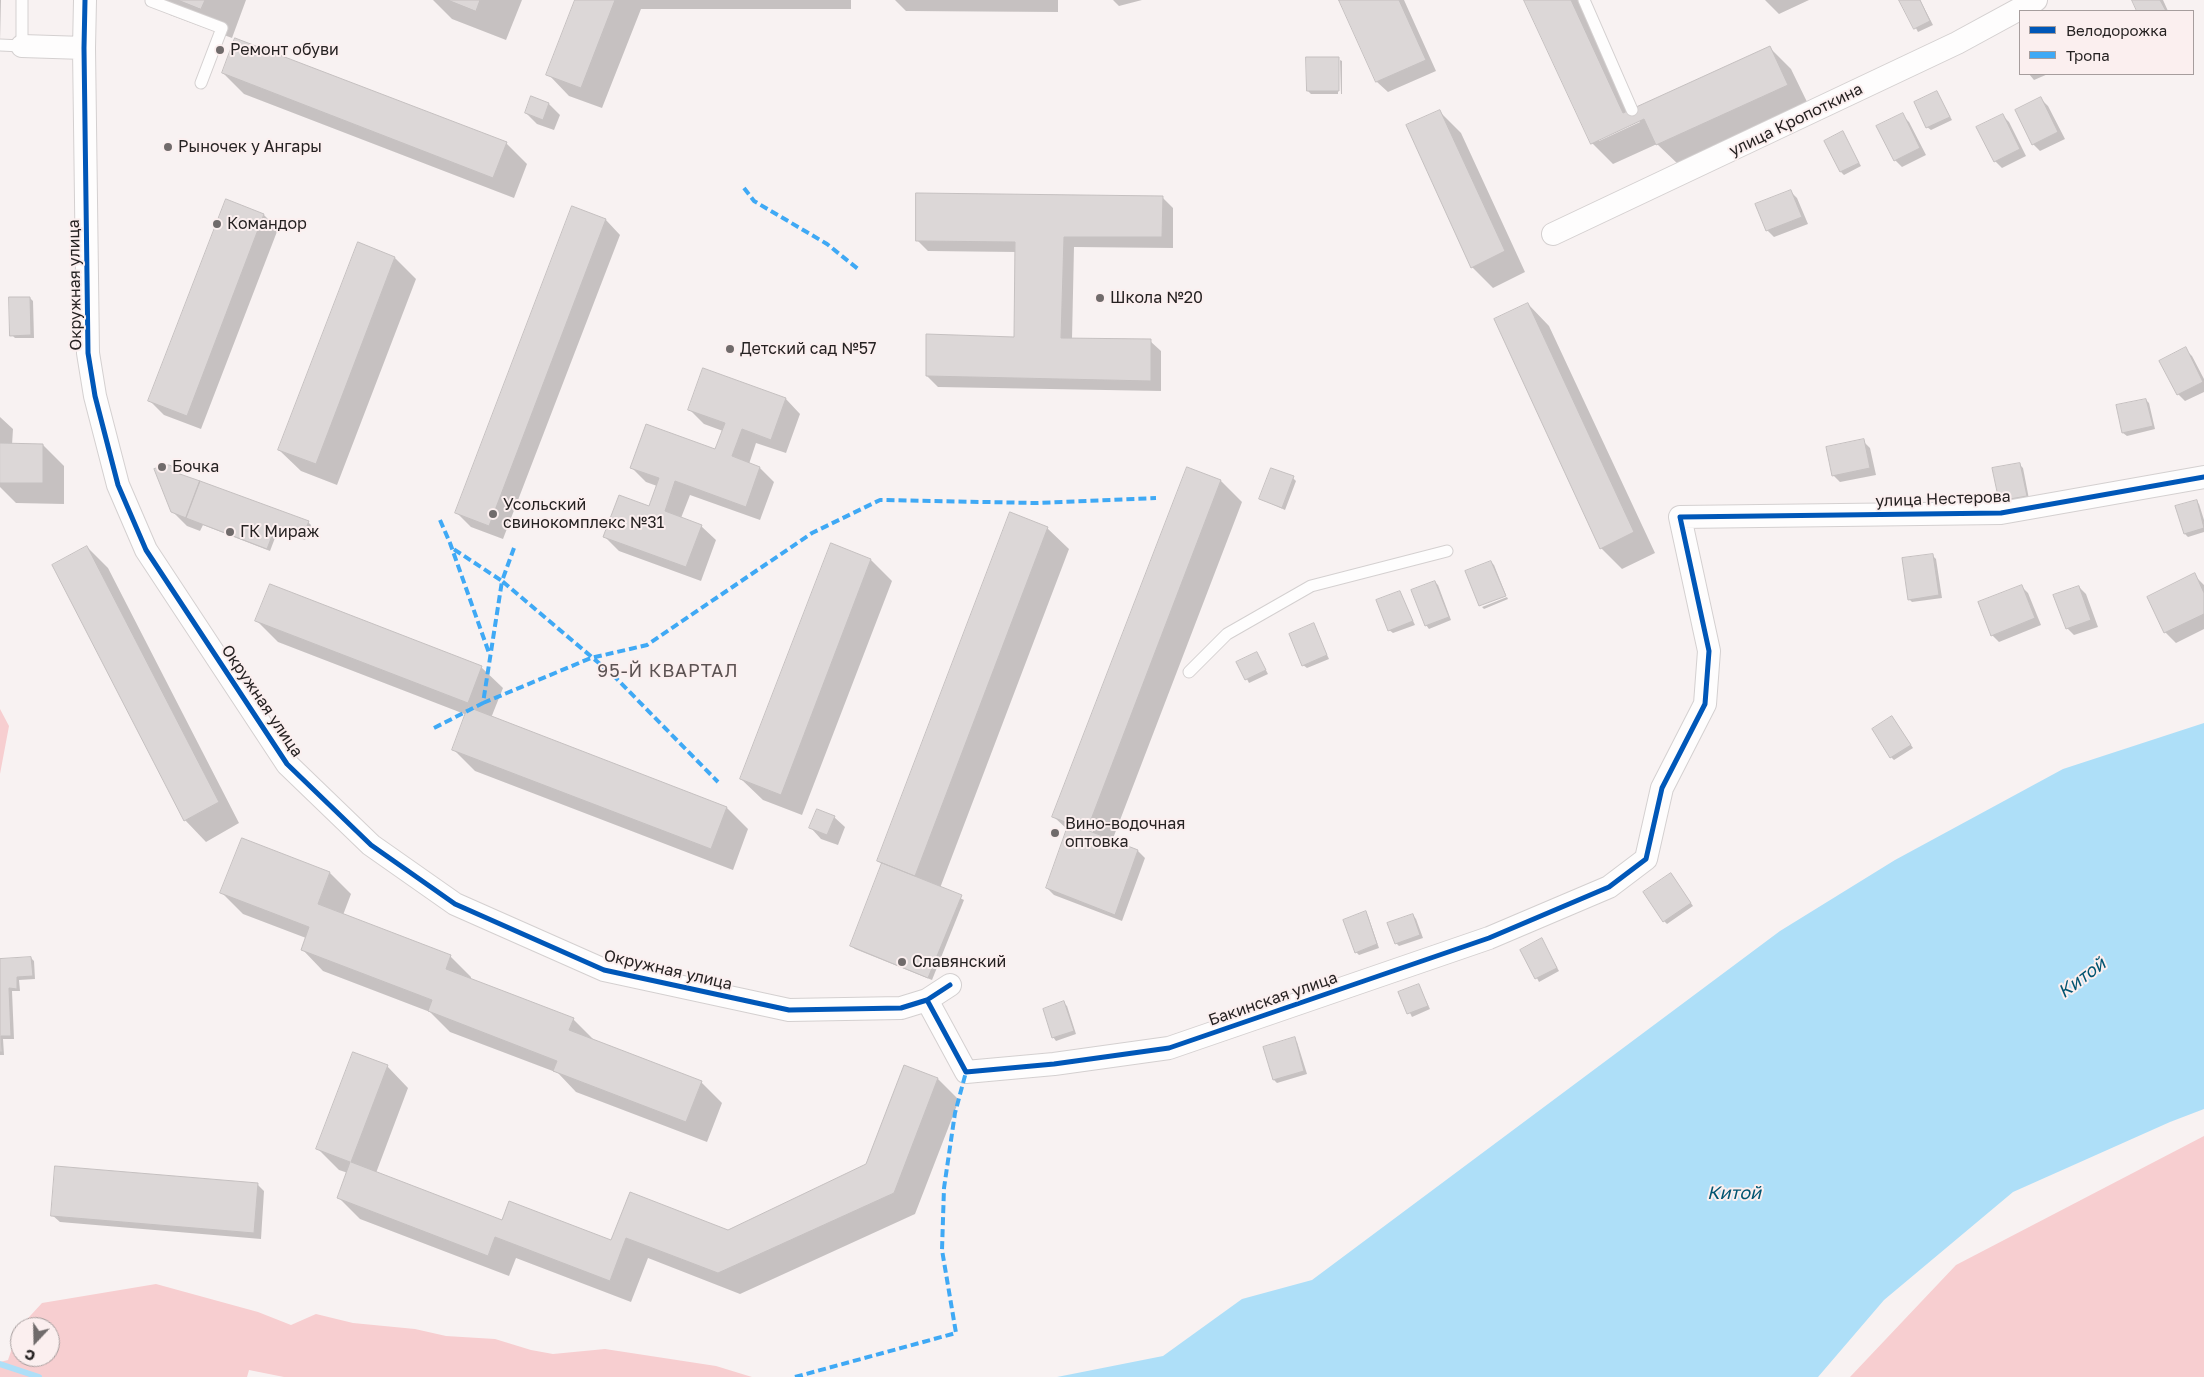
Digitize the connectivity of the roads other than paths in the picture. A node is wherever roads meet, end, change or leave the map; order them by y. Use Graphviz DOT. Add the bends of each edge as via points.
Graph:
graph roads {
  1 [pos="22,0"];
  2 [pos="85,0"];
  3 [pos="1584,0"];
  4 [pos="2036,0"];
  5 [pos="151,1"];
  6 [pos="0,45"];
  7 [pos="22,46"];
  8 [pos="84,48"];
  9 [pos="201,83"];
  10 [pos="1632,110"];
  11 [pos="1553,234"];
  12 [pos="2204,477"];
  13 [pos="1447,551"];
  14 [pos="1189,672"];
  15 [pos="1646,859"];
  16 [pos="950,985"];
  17 [pos="927,1000"];
  1 -- 7 [label="lane"];
  2 -- 8 [label="street, Окружная улица"];
  3 -- 10 [label="lane"];
  4 -- 11 [label="street, улица Кропоткина" via="1957,43"];
  5 -- 9 [label="lane" via="222,28"];
  6 -- 7 [label="lane"];
  7 -- 8 [label="street"];
  8 -- 17 [label="street, Окружная улица" via="88,353 95,396 116,477 146,550 287,764 372,845 455,904 604,970 789,1010 901,1008"];
  12 -- 15 [label="street, улица Нестерова" via="2000,513 1680,517 1709,651 1705,704 1662,788"];
  13 -- 14 [label="lane" via="1311,586 1227,634"];
  15 -- 17 [label="street, Бакинская улица" via="1609,887 1489,938 1170,1048 966,1072"];
  16 -- 17 [label="street"];
}
